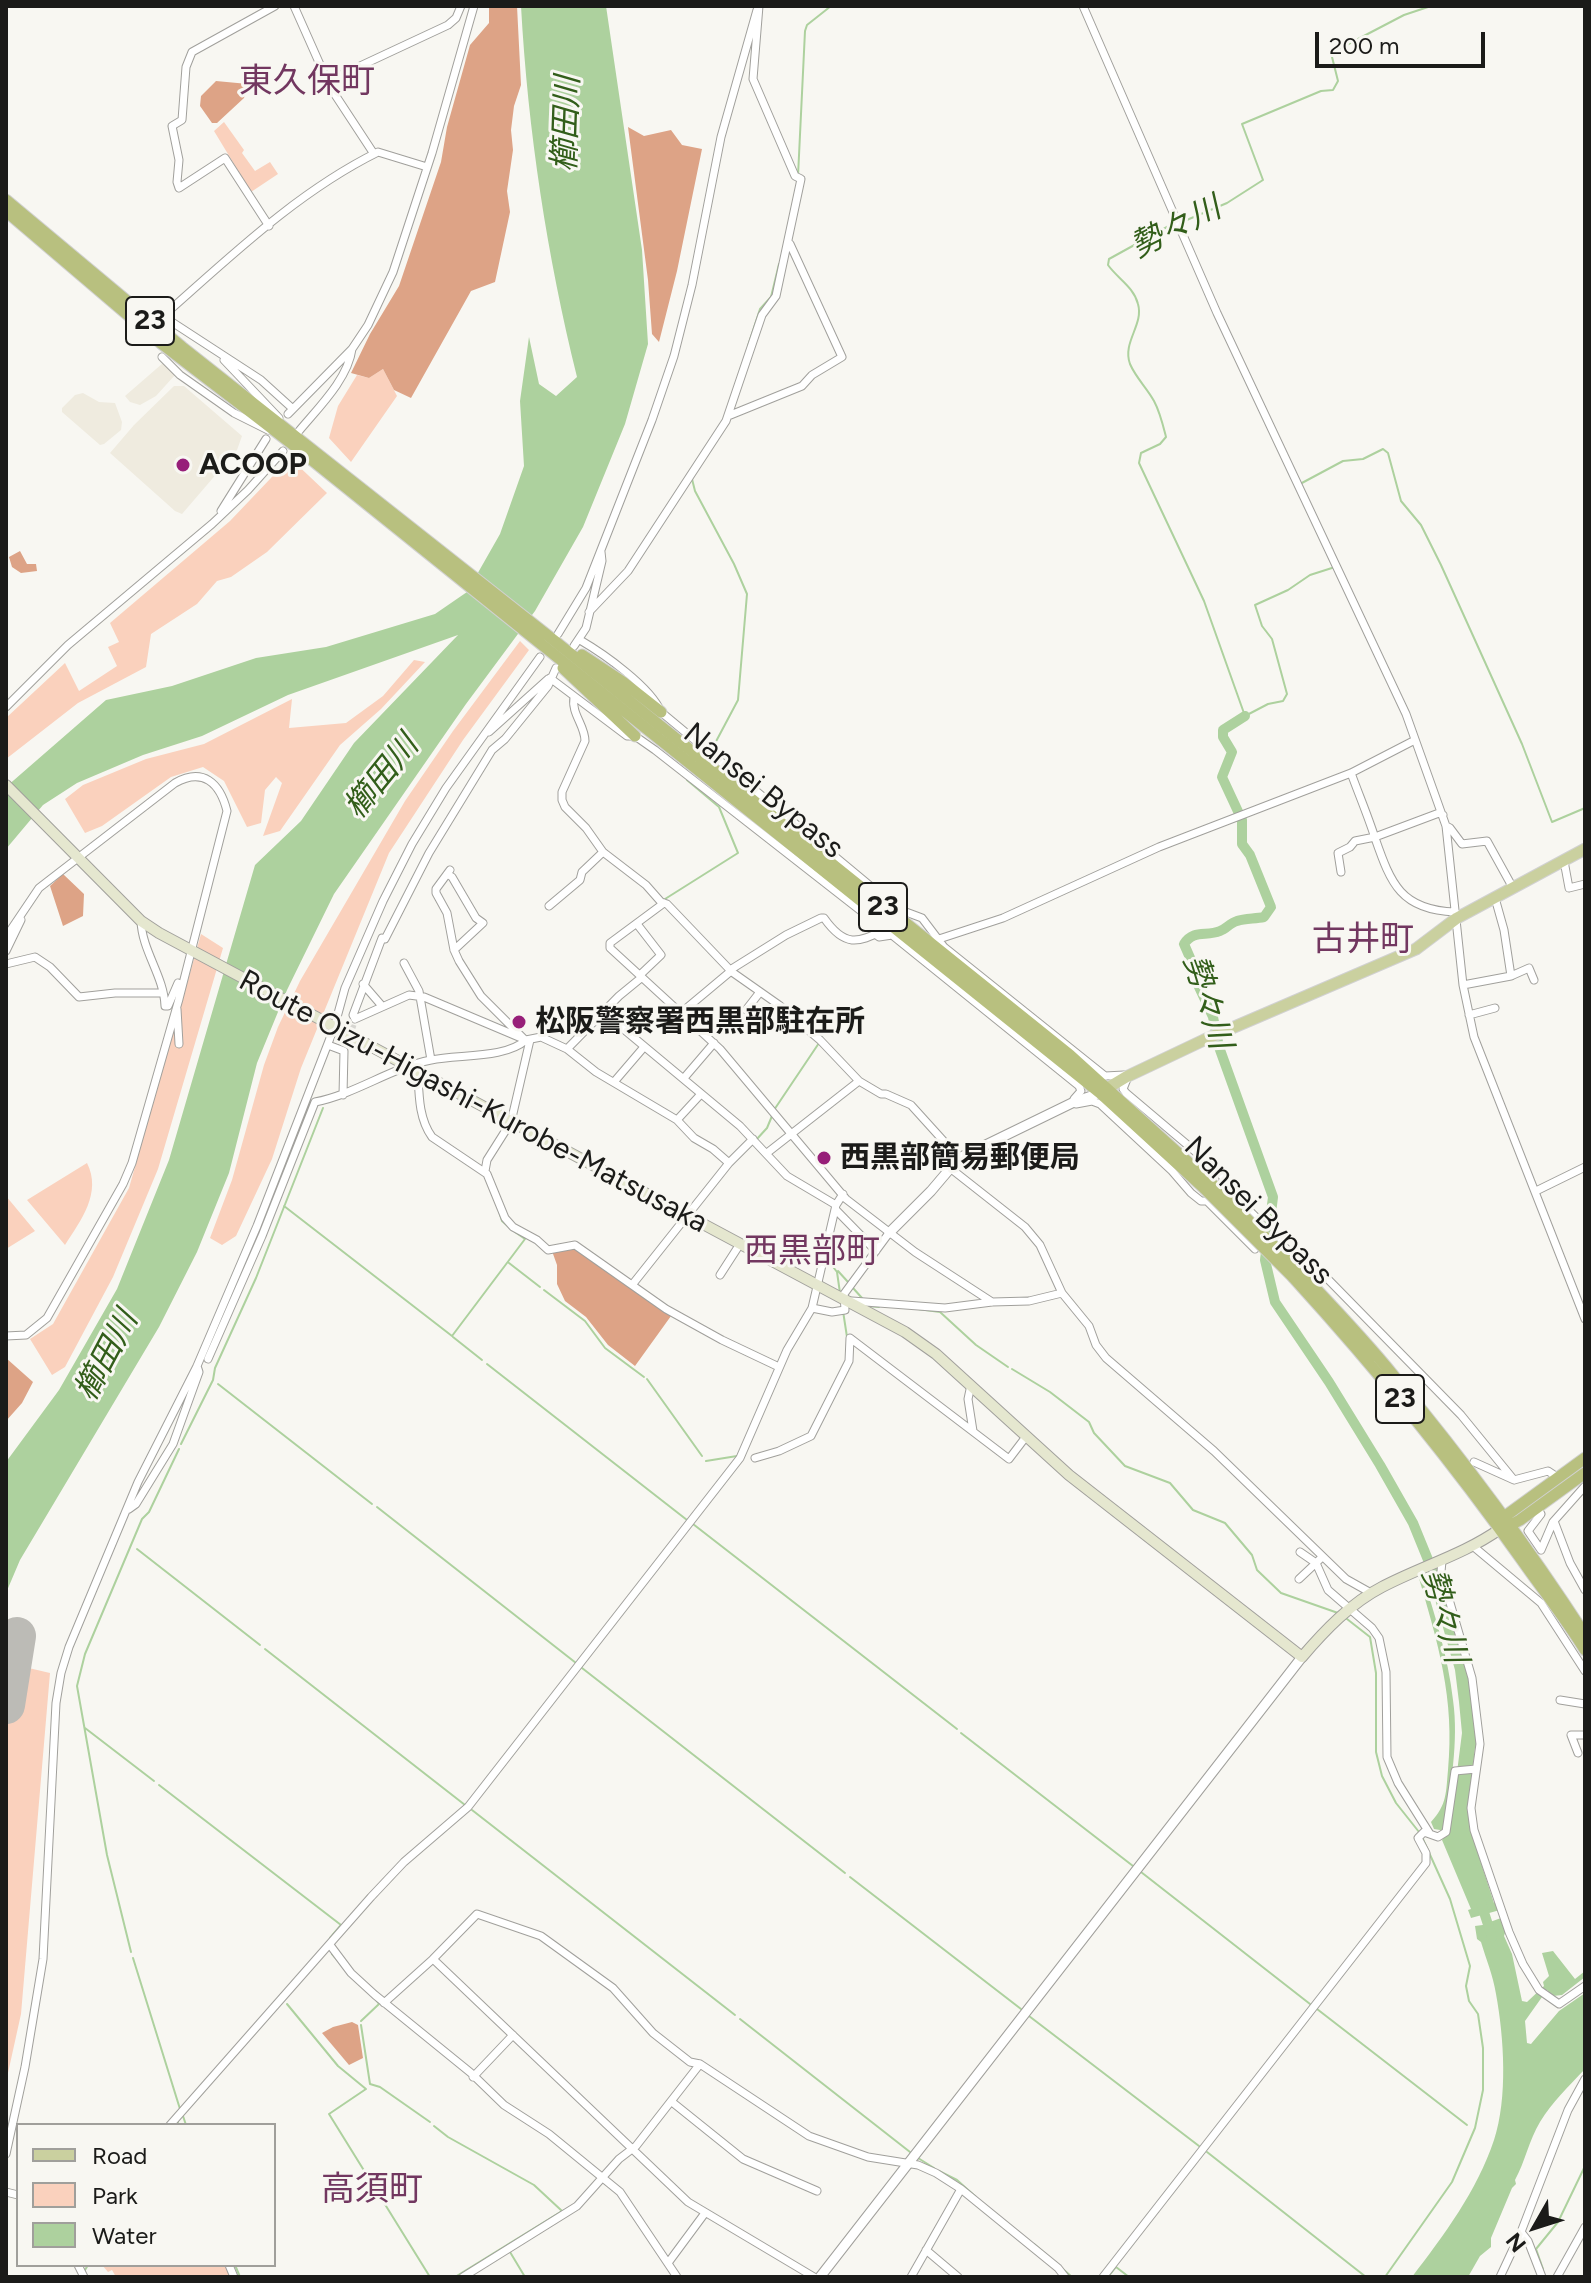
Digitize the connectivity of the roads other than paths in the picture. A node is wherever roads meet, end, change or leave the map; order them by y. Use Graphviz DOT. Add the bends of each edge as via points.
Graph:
graph roads {
  1 [pos="275,6"];
  2 [pos="294,6"];
  3 [pos="461,6"];
  4 [pos="474,6"];
  5 [pos="759,6"];
  6 [pos="1083,6"];
  7 [pos="328,81"];
  8 [pos="374,154"];
  9 [pos="427,167"];
  10 [pos="6,200"];
  11 [pos="6,211"];
  12 [pos="269,226"];
  13 [pos="790,242"];
  14 [pos="155,311"];
  15 [pos="163,316"];
  16 [pos="352,349"];
  17 [pos="214,350"];
  18 [pos="162,357"];
  19 [pos="728,416"];
  20 [pos="290,438"];
  21 [pos="266,439"];
  22 [pos="212,524"];
  23 [pos="601,550"];
  24 [pos="589,612"];
  25 [pos="551,646"];
  26 [pos="556,668"];
  27 [pos="550,678"];
  28 [pos="574,697"];
  29 [pos="6,707"];
  30 [pos="661,712"];
  31 [pos="635,736"];
  32 [pos="481,737"];
  33 [pos="1415,740"];
  34 [pos="1351,773"];
  35 [pos="6,785"];
  36 [pos="1443,815"];
  37 [pos="1446,826"];
  38 [pos="1375,837"];
  39 [pos="1585,849"];
  40 [pos="603,852"];
  41 [pos="76,856"];
  42 [pos="1564,861"];
  43 [pos="1341,872"];
  44 [pos="1585,884"];
  45 [pos="1513,888"];
  46 [pos="1495,898"];
  47 [pos="664,903"];
  48 [pos="27,904"];
  49 [pos="549,906"];
  50 [pos="1456,915"];
  51 [pos="914,916"];
  52 [pos="141,921"];
  53 [pos="637,924"];
  54 [pos="897,924"];
  55 [pos="875,934"];
  56 [pos="6,937"];
  57 [pos="939,939"];
  58 [pos="454,950"];
  59 [pos="6,951"];
  60 [pos="192,953"];
  61 [pos="404,963"];
  62 [pos="6,964"];
  63 [pos="730,972"];
  64 [pos="1511,976"];
  65 [pos="641,978"];
  66 [pos="1534,980"];
  67 [pos="182,982"];
  68 [pos="363,984"];
  69 [pos="1463,985"];
  70 [pos="163,993"];
  71 [pos="759,993"];
  72 [pos="419,996"];
  73 [pos="382,1006"];
  74 [pos="176,1007"];
  75 [pos="1495,1008"];
  76 [pos="746,1010"];
  77 [pos="603,1012"];
  78 [pos="682,1012"];
  79 [pos="1469,1015"];
  80 [pos="332,1027"];
  81 [pos="528,1040"];
  82 [pos="714,1043"];
  83 [pos="179,1044"];
  84 [pos="328,1045"];
  85 [pos="644,1047"];
  86 [pos="567,1049"];
  87 [pos="431,1060"];
  88 [pos="407,1067"];
  89 [pos="418,1074"];
  90 [pos="1126,1077"];
  91 [pos="684,1078"];
  92 [pos="859,1081"];
  93 [pos="614,1082"];
  94 [pos="1104,1090"];
  95 [pos="701,1094"];
  96 [pos="343,1095"];
  97 [pos="1074,1102"];
  98 [pos="509,1120"];
  99 [pos="677,1120"];
  100 [pos="791,1133"];
  101 [pos="754,1140"];
  102 [pos="767,1153"];
  103 [pos="959,1158"];
  104 [pos="729,1163"];
  105 [pos="1585,1167"];
  106 [pos="950,1168"];
  107 [pos="485,1171"];
  108 [pos="1536,1191"];
  109 [pos="843,1194"];
  110 [pos="836,1208"];
  111 [pos="686,1216"];
  112 [pos="1260,1221"];
  113 [pos="889,1233"];
  114 [pos="1276,1238"];
  115 [pos="740,1244"];
  116 [pos="1255,1249"];
  117 [pos="876,1251"];
  118 [pos="720,1275"];
  119 [pos="632,1285"];
  120 [pos="818,1285"];
  121 [pos="1062,1293"];
  122 [pos="992,1302"];
  123 [pos="842,1303"];
  124 [pos="812,1308"];
  125 [pos="1585,1319"];
  126 [pos="6,1336"];
  127 [pos="208,1359"];
  128 [pos="197,1366"];
  129 [pos="779,1367"];
  130 [pos="971,1385"];
  131 [pos="973,1431"];
  132 [pos="1025,1438"];
  133 [pos="755,1458"];
  134 [pos="1585,1458"];
  135 [pos="1474,1462"];
  136 [pos="1585,1473"];
  137 [pos="1557,1477"];
  138 [pos="1514,1480"];
  139 [pos="1585,1486"];
  140 [pos="1537,1508"];
  141 [pos="127,1510"];
  142 [pos="1554,1521"];
  143 [pos="1505,1524"];
  144 [pos="1474,1547"];
  145 [pos="1300,1552"];
  146 [pos="1319,1560"];
  147 [pos="1440,1562"];
  148 [pos="1299,1579"];
  149 [pos="1585,1590"];
  150 [pos="1371,1593"];
  151 [pos="1344,1614"];
  152 [pos="1585,1635"];
  153 [pos="1577,1650"];
  154 [pos="1302,1657"];
  155 [pos="1585,1671"];
  156 [pos="1560,1700"];
  157 [pos="1585,1704"];
  158 [pos="1585,1735"];
  159 [pos="1578,1753"];
  160 [pos="1474,1769"];
  161 [pos="1431,1836"];
  162 [pos="330,1945"];
  163 [pos="433,1959"];
  164 [pos="1585,1986"];
  165 [pos="384,2003"];
  166 [pos="513,2035"];
  167 [pos="700,2064"];
  168 [pos="473,2077"];
  169 [pos="1585,2079"];
  170 [pos="672,2102"];
  171 [pos="178,2115"];
  172 [pos="172,2123"];
  173 [pos="181,2123"];
  174 [pos="633,2149"];
  175 [pos="6,2154"];
  176 [pos="908,2164"];
  177 [pos="601,2177"];
  178 [pos="961,2189"];
  179 [pos="817,2191"];
  180 [pos="705,2213"];
  181 [pos="1585,2227"];
  182 [pos="1521,2232"];
  183 [pos="926,2250"];
  184 [pos="668,2263"];
  185 [pos="463,2277"];
  186 [pos="677,2277"];
  187 [pos="814,2277"];
  188 [pos="820,2277"];
  189 [pos="911,2277"];
  190 [pos="958,2277"];
  191 [pos="1065,2277"];
  192 [pos="1103,2277"];
  193 [pos="1500,2277"];
  194 [pos="1542,2277"];
  195 [pos="1557,2277"];
  1 -- 12 [label="street" via="192,52 182,120 172,126 179,188 225,158"];
  2 -- 7 [label="street"];
  3 -- 7 [label="street" via="448,25"];
  4 -- 9 [label="street"];
  5 -- 13 [label="street" via="753,79 798,177"];
  5 -- 23 [label="street" via="721,137 686,315"];
  6 -- 33 [label="street" via="1210,298"];
  7 -- 8 [label="street"];
  8 -- 9 [label="street"];
  8 -- 12 [label="street" via="321,184"];
  9 -- 16 [label="street" via="393,272"];
  10 -- 20 [label="highway, Nansei Bypass / 23"];
  11 -- 20 [label="highway, Nansei Bypass / 23" via="162,344"];
  12 -- 15 [label="street"];
  13 -- 19 [label="street" via="776,296 762,315"];
  13 -- 19 [label="street" via="842,357 802,386"];
  14 -- 15 [label="street"];
  15 -- 17 [label="street"];
  16 -- 17 [label="street" via="290,411 261,380"];
  16 -- 20 [label="street" via="329,394"];
  17 -- 20 [label="street"];
  18 -- 20 [label="street" via="234,413"];
  19 -- 24 [label="street" via="628,571"];
  20 -- 22 [label="street"];
  20 -- 25 [label="highway, Nansei Bypass / 23"];
  21 -- 22 [label="street"];
  22 -- 29 [label="street" via="68,645"];
  23 -- 24 [label="street"];
  23 -- 25 [label="street" via="586,588"];
  24 -- 30 [label="street" via="577,643 614,664 657,701"];
  25 -- 30 [label="highway" via="570,647"];
  25 -- 31 [label="highway" via="569,676"];
  25 -- 32 [label="street"];
  25 -- 54 [label="highway, Nansei Bypass / 23"];
  26 -- 27 [label="street"];
  27 -- 28 [label="street"];
  27 -- 32 [label="street"];
  27 -- 68 [label="street" via="492,750 454,811 382,938"];
  28 -- 31 [label="street" via="627,736"];
  28 -- 40 [label="street" via="586,735 562,800"];
  30 -- 51 [label="street" via="898,909"];
  31 -- 55 [label="street" via="875,922"];
  32 -- 80 [label="street" via="428,817 383,901"];
  33 -- 34 [label="street"];
  33 -- 36 [label="street"];
  34 -- 38 [label="street"];
  34 -- 57 [label="street" via="1159,847 1003,918"];
  35 -- 41 [label="main road, Route Oizu-Higashi-Kurobe-Matsusaka"];
  36 -- 37 [label="street"];
  36 -- 38 [label="street"];
  37 -- 45 [label="street" via="1462,844 1487,841"];
  37 -- 50 [label="street"];
  38 -- 43 [label="street" via="1355,841 1338,853"];
  38 -- 50 [label="street" via="1387,874 1402,892 1422,906"];
  39 -- 42 [label="main road"];
  40 -- 47 [label="street"];
  40 -- 49 [label="street"];
  41 -- 48 [label="street"];
  41 -- 52 [label="main road, Route Oizu-Higashi-Kurobe-Matsusaka"];
  41 -- 60 [label="street" via="181,780 196,777 216,786 227,811"];
  42 -- 44 [label="street" via="1569,888"];
  42 -- 45 [label="main road"];
  45 -- 46 [label="main road"];
  46 -- 50 [label="main road"];
  46 -- 64 [label="street"];
  47 -- 53 [label="street"];
  47 -- 63 [label="street"];
  48 -- 56 [label="street"];
  48 -- 59 [label="street"];
  50 -- 69 [label="street"];
  50 -- 90 [label="main road" via="1416,949"];
  51 -- 54 [label="street"];
  51 -- 57 [label="street"];
  52 -- 60 [label="main road, Route Oizu-Higashi-Kurobe-Matsusaka"];
  52 -- 70 [label="street"];
  53 -- 65 [label="street" via="661,955"];
  53 -- 65 [label="street" via="610,948"];
  54 -- 55 [label="street"];
  54 -- 94 [label="highway, Nansei Bypass / 23"];
  55 -- 63 [label="street" via="849,941 821,918"];
  55 -- 97 [label="street" via="892,935 1079,1086"];
  57 -- 90 [label="street" via="1105,1076"];
  58 -- 58 [label="street" via="452,928 436,893 449,872 483,923"];
  58 -- 81 [label="street" via="481,996"];
  60 -- 67 [label="street"];
  60 -- 80 [label="main road, Route Oizu-Higashi-Kurobe-Matsusaka"];
  61 -- 72 [label="street"];
  62 -- 70 [label="street" via="35,957 79,997"];
  63 -- 71 [label="street"];
  63 -- 78 [label="street"];
  64 -- 66 [label="street" via="1529,968"];
  64 -- 69 [label="street"];
  65 -- 77 [label="street"];
  65 -- 78 [label="street"];
  67 -- 70 [label="street" via="168,1006"];
  67 -- 74 [label="street"];
  68 -- 73 [label="street"];
  68 -- 73 [label="street" via="355,1019"];
  69 -- 79 [label="street"];
  71 -- 76 [label="street"];
  71 -- 92 [label="street" via="820,1040"];
  72 -- 73 [label="street"];
  72 -- 81 [label="street"];
  72 -- 87 [label="street"];
  74 -- 83 [label="street"];
  74 -- 126 [label="street" via="132,1163 102,1225 47,1318 26,1335"];
  75 -- 79 [label="street"];
  77 -- 85 [label="street"];
  77 -- 86 [label="street"];
  78 -- 82 [label="street"];
  79 -- 108 [label="street"];
  80 -- 84 [label="street"];
  80 -- 88 [label="main road, Route Oizu-Higashi-Kurobe-Matsusaka"];
  81 -- 86 [label="street" via="541,1037"];
  81 -- 87 [label="street" via="507,1051"];
  81 -- 98 [label="street"];
  82 -- 91 [label="street"];
  82 -- 100 [label="street"];
  84 -- 96 [label="street" via="344,1051"];
  84 -- 128 [label="street"];
  85 -- 91 [label="street"];
  85 -- 93 [label="street"];
  86 -- 93 [label="street"];
  87 -- 88 [label="street"];
  88 -- 89 [label="main road, Route Oizu-Higashi-Kurobe-Matsusaka"];
  88 -- 96 [label="street"];
  89 -- 98 [label="main road, Route Oizu-Higashi-Kurobe-Matsusaka"];
  89 -- 107 [label="street" via="422,1115 432,1137"];
  90 -- 94 [label="main road"];
  90 -- 112 [label="street" via="1126,1093 1216,1169 1223,1185"];
  91 -- 95 [label="street"];
  92 -- 100 [label="street"];
  92 -- 103 [label="street" via="911,1105"];
  93 -- 99 [label="street"];
  94 -- 97 [label="street"];
  94 -- 143 [label="highway, Nansei Bypass / 23, bridge" via="1208,1185 1392,1373"];
  95 -- 99 [label="street"];
  95 -- 101 [label="street"];
  96 -- 127 [label="street" via="312,1106"];
  97 -- 103 [label="street"];
  97 -- 116 [label="street" via="1100,1104"];
  98 -- 107 [label="street"];
  98 -- 111 [label="main road, Route Oizu-Higashi-Kurobe-Matsusaka"];
  99 -- 104 [label="street"];
  100 -- 102 [label="street"];
  100 -- 109 [label="street"];
  101 -- 102 [label="street"];
  101 -- 104 [label="street"];
  102 -- 110 [label="street" via="787,1176"];
  103 -- 106 [label="street"];
  104 -- 111 [label="street"];
  105 -- 108 [label="street"];
  106 -- 113 [label="street"];
  106 -- 121 [label="street" via="1025,1227 1040,1245"];
  107 -- 119 [label="street" via="513,1227 548,1250 575,1245"];
  108 -- 125 [label="street"];
  109 -- 110 [label="street"];
  109 -- 113 [label="street"];
  110 -- 117 [label="street"];
  110 -- 120 [label="street"];
  111 -- 115 [label="main road, Route Oizu-Higashi-Kurobe-Matsusaka"];
  111 -- 119 [label="street"];
  113 -- 117 [label="street"];
  113 -- 122 [label="street"];
  114 -- 138 [label="street" via="1301,1264 1315,1266 1461,1415"];
  115 -- 118 [label="street"];
  115 -- 120 [label="main road, Route Oizu-Higashi-Kurobe-Matsusaka"];
  117 -- 123 [label="street"];
  119 -- 129 [label="street" via="693,1324"];
  120 -- 123 [label="main road, Route Oizu-Higashi-Kurobe-Matsusaka"];
  120 -- 124 [label="street"];
  121 -- 122 [label="street"];
  121 -- 146 [label="street" via="1114,1366 1214,1451"];
  122 -- 123 [label="street" via="945,1308"];
  123 -- 124 [label="street"];
  123 -- 130 [label="main road, Route Oizu-Higashi-Kurobe-Matsusaka" via="905,1332"];
  124 -- 129 [label="street"];
  128 -- 141 [label="street"];
  128 -- 141 [label="street" via="173,1444"];
  129 -- 162 [label="street" via="740,1458 468,1807 404,1862"];
  130 -- 131 [label="street"];
  130 -- 132 [label="main road, Route Oizu-Higashi-Kurobe-Matsusaka"];
  131 -- 132 [label="street" via="1009,1459"];
  131 -- 133 [label="street" via="850,1338 849,1361 811,1436"];
  132 -- 154 [label="main road, Route Oizu-Higashi-Kurobe-Matsusaka"];
  134 -- 137 [label="highway"];
  135 -- 138 [label="street"];
  136 -- 140 [label="highway"];
  137 -- 138 [label="street" via="1548,1471"];
  137 -- 143 [label="highway"];
  139 -- 142 [label="street"];
  140 -- 142 [label="street" via="1541,1514 1528,1531 1541,1550"];
  140 -- 143 [label="highway"];
  141 -- 175 [label="street" via="61,1673 43,1959"];
  142 -- 149 [label="street"];
  143 -- 144 [label="main road"];
  143 -- 152 [label="highway, Nansei Bypass / 23"];
  143 -- 153 [label="highway, Nansei Bypass / 23"];
  144 -- 147 [label="main road"];
  144 -- 153 [label="street" via="1541,1603"];
  145 -- 146 [label="street"];
  146 -- 148 [label="street"];
  146 -- 150 [label="street"];
  146 -- 151 [label="street" via="1328,1590"];
  147 -- 150 [label="main road"];
  147 -- 160 [label="street" via="1472,1678 1480,1744"];
  150 -- 151 [label="main road"];
  151 -- 154 [label="main road"];
  151 -- 161 [label="street" via="1372,1628 1379,1638 1386,1672 1387,1757"];
  153 -- 155 [label="street"];
  154 -- 176 [label="street"];
  156 -- 157 [label="street"];
  158 -- 159 [label="street" via="1571,1735"];
  160 -- 161 [label="street" via="1456,1770 1446,1832"];
  160 -- 164 [label="street" via="1471,1821 1522,1962 1537,1987 1559,2004"];
  161 -- 192 [label="street" via="1424,1832 1418,1838 1426,1863"];
  162 -- 165 [label="street"];
  162 -- 171 [label="street"];
  163 -- 165 [label="street"];
  163 -- 166 [label="street"];
  163 -- 167 [label="street" via="477,1914 533,1933 606,1982 653,2033"];
  165 -- 168 [label="street"];
  166 -- 168 [label="street"];
  166 -- 174 [label="street"];
  167 -- 170 [label="street"];
  167 -- 176 [label="street" via="809,2136 868,2157"];
  168 -- 177 [label="street"];
  169 -- 182 [label="street"];
  170 -- 174 [label="street"];
  170 -- 179 [label="street" via="743,2159"];
  171 -- 172 [label="street"];
  171 -- 173 [label="street"];
  174 -- 177 [label="street"];
  174 -- 180 [label="street"];
  176 -- 178 [label="street"];
  176 -- 188 [label="street"];
  177 -- 184 [label="street" via="620,2192"];
  177 -- 185 [label="street" via="569,2212"];
  178 -- 183 [label="street"];
  178 -- 191 [label="street"];
  180 -- 184 [label="street"];
  180 -- 187 [label="street"];
  181 -- 195 [label="street"];
  182 -- 193 [label="street"];
  182 -- 194 [label="street"];
  183 -- 189 [label="street"];
  183 -- 190 [label="street"];
  184 -- 186 [label="street"];
}
